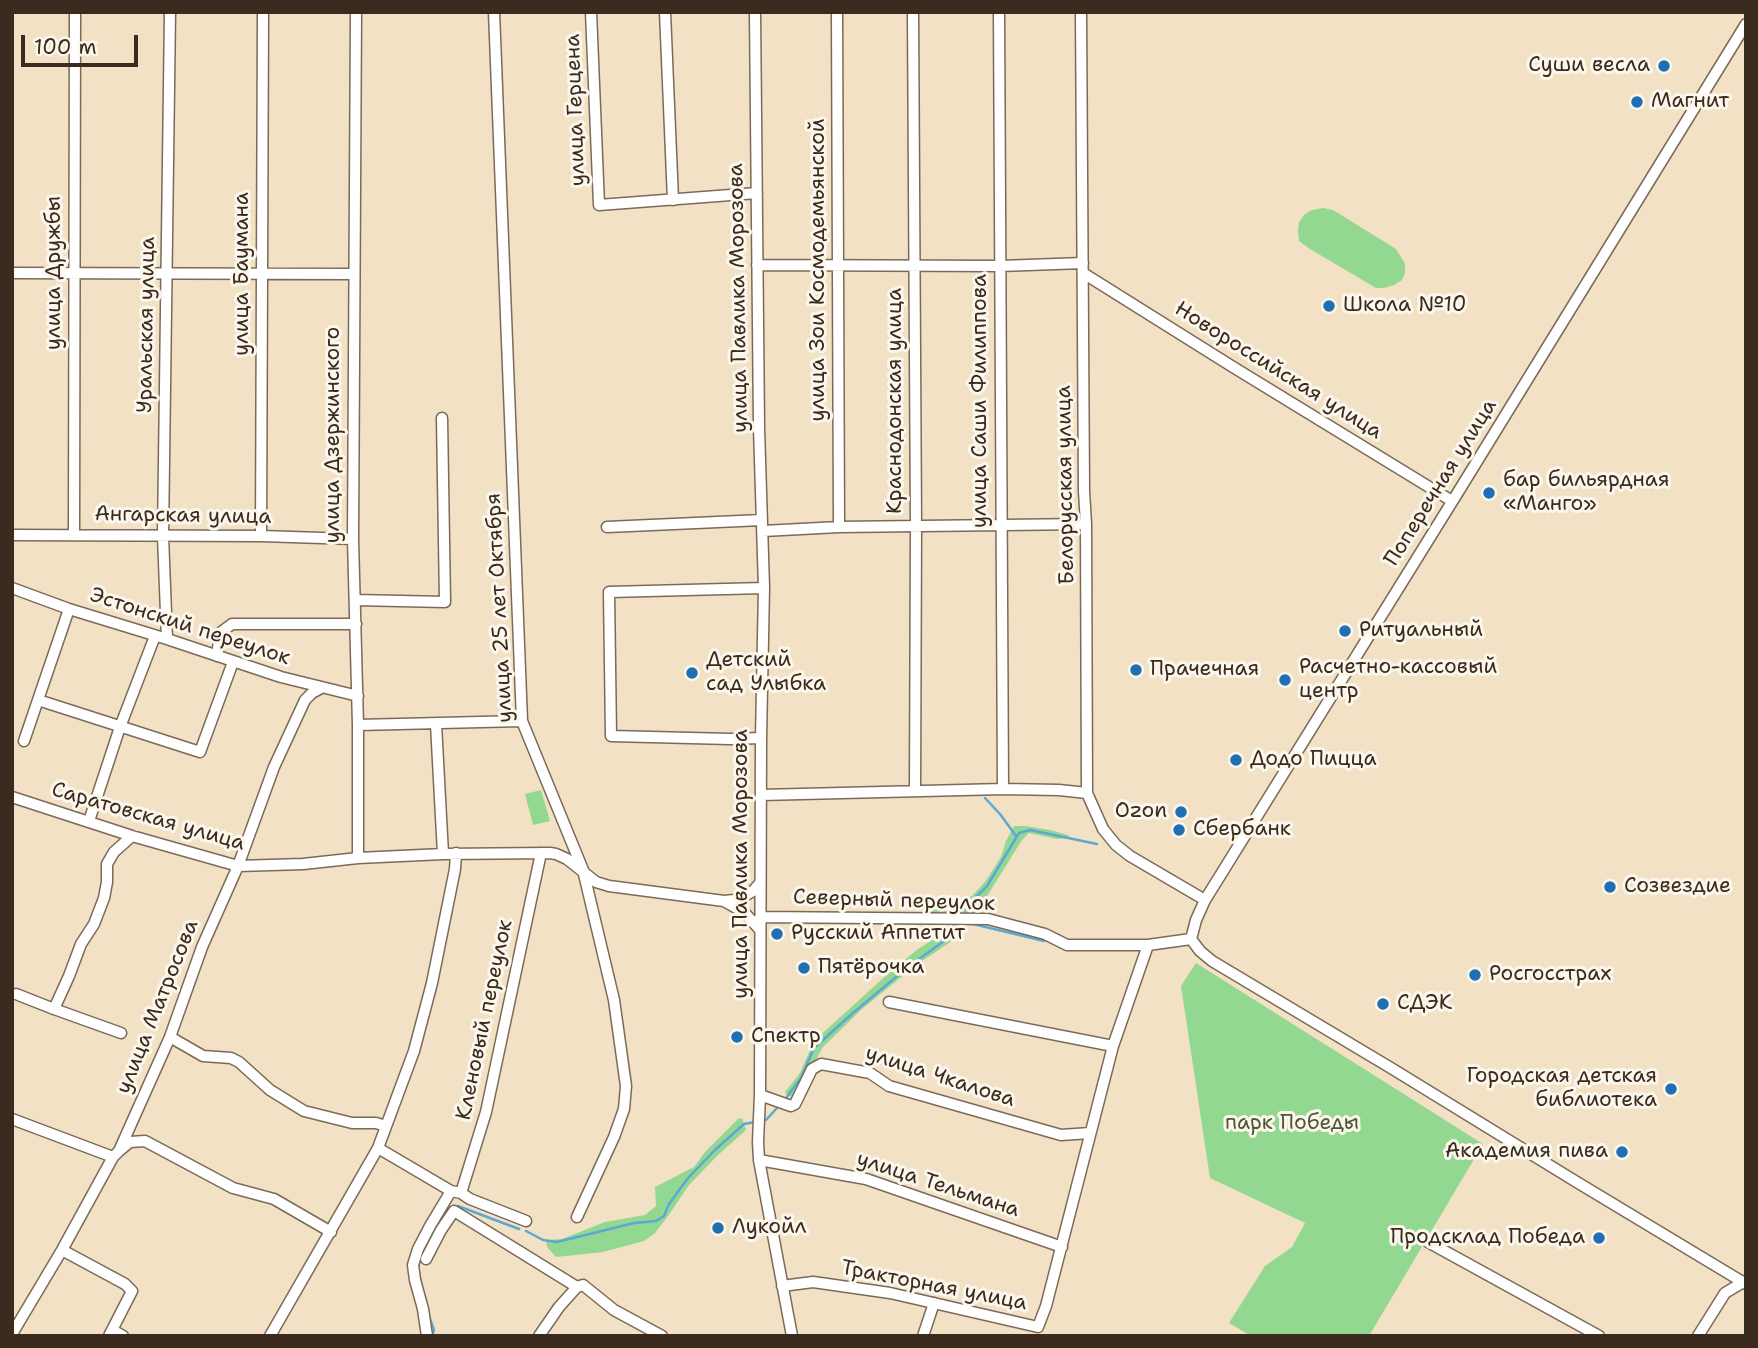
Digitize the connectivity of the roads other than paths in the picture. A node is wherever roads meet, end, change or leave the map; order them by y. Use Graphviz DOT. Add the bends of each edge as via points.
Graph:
graph roads {
  1 [pos="75,12"];
  2 [pos="170,12"];
  3 [pos="263,12"];
  4 [pos="356,12"];
  5 [pos="494,12"];
  6 [pos="591,12"];
  7 [pos="665,12"];
  8 [pos="755,12"];
  9 [pos="837,12"];
  10 [pos="913,12"];
  11 [pos="999,12"];
  12 [pos="1081,12"];
  13 [pos="1746,24"];
  14 [pos="757,193"];
  15 [pos="673,200"];
  16 [pos="757,265"];
  17 [pos="838,265"];
  18 [pos="915,265"];
  19 [pos="1000,266"];
  20 [pos="1083,268"];
  21 [pos="12,273"];
  22 [pos="168,273"];
  23 [pos="74,274"];
  24 [pos="262,274"];
  25 [pos="353,274"];
  26 [pos="442,418"];
  27 [pos="1452,501"];
  28 [pos="1086,524"];
  29 [pos="762,525"];
  30 [pos="1001,525"];
  31 [pos="916,526"];
  32 [pos="607,527"];
  33 [pos="839,527"];
  34 [pos="74,534"];
  35 [pos="12,535"];
  36 [pos="163,536"];
  37 [pos="261,536"];
  38 [pos="353,539"];
  39 [pos="12,588"];
  40 [pos="764,588"];
  41 [pos="355,600"];
  42 [pos="69,609"];
  43 [pos="356,624"];
  44 [pos="155,636"];
  45 [pos="167,639"];
  46 [pos="217,656"];
  47 [pos="233,662"];
  48 [pos="321,688"];
  49 [pos="358,696"];
  50 [pos="38,700"];
  51 [pos="522,721"];
  52 [pos="436,724"];
  53 [pos="358,725"];
  54 [pos="120,727"];
  55 [pos="761,738"];
  56 [pos="24,741"];
  57 [pos="1003,789"];
  58 [pos="915,790"];
  59 [pos="1087,793"];
  60 [pos="761,795"];
  61 [pos="12,797"];
  62 [pos="89,821"];
  63 [pos="132,836"];
  64 [pos="456,853"];
  65 [pos="541,853"];
  66 [pos="443,854"];
  67 [pos="358,858"];
  68 [pos="238,866"];
  69 [pos="583,870"];
  70 [pos="760,883"];
  71 [pos="1205,900"];
  72 [pos="724,901"];
  73 [pos="760,917"];
  74 [pos="760,930"];
  75 [pos="1191,939"];
  76 [pos="1148,945"];
  77 [pos="16,993"];
  78 [pos="889,1002"];
  79 [pos="54,1009"];
  80 [pos="121,1033"];
  81 [pos="170,1037"];
  82 [pos="1113,1046"];
  83 [pos="760,1095"];
  84 [pos="12,1119"];
  85 [pos="386,1126"];
  86 [pos="1090,1133"];
  87 [pos="378,1148"];
  88 [pos="116,1154"];
  89 [pos="759,1160"];
  90 [pos="456,1192"];
  91 [pos="577,1217"];
  92 [pos="526,1221"];
  93 [pos="331,1232"];
  94 [pos="1428,1242"];
  95 [pos="1062,1247"];
  96 [pos="62,1250"];
  97 [pos="426,1259"];
  98 [pos="1719,1268"];
  99 [pos="1745,1282"];
  100 [pos="782,1286"];
  101 [pos="578,1287"];
  102 [pos="1725,1293"];
  103 [pos="934,1303"];
  104 [pos="111,1333"];
  105 [pos="12,1334"];
  106 [pos="123,1336"];
  107 [pos="270,1336"];
  108 [pos="427,1336"];
  109 [pos="539,1336"];
  110 [pos="662,1336"];
  111 [pos="792,1336"];
  112 [pos="923,1336"];
  113 [pos="1599,1336"];
  114 [pos="1698,1336"];
  1 -- 23 [label="street, улица Дружбы"];
  2 -- 22 [label="street, Уральская улица"];
  3 -- 24 [label="street, улица Баумана"];
  4 -- 25 [label="street, улица Дзержинского"];
  5 -- 51 [label="street, улица 25 лет Октября"];
  6 -- 15 [label="street, улица Герцена" via="599,205"];
  7 -- 15 [label="street"];
  8 -- 14 [label="street, улица Павлика Морозова"];
  9 -- 17 [label="street, улица Зои Космодемьянской"];
  10 -- 18 [label="street, Краснодонская улица"];
  11 -- 19 [label="street, улица Саши Филиппова"];
  12 -- 20 [label="street, Белорусская улица"];
  13 -- 27 [label="street, Поперечная улица"];
  14 -- 15 [label="street"];
  14 -- 16 [label="street, улица Павлика Морозова"];
  16 -- 17 [label="street"];
  16 -- 29 [label="street, улица Павлика Морозова"];
  17 -- 18 [label="street"];
  17 -- 33 [label="street, улица Зои Космодемьянской"];
  18 -- 19 [label="street"];
  18 -- 31 [label="street, Краснодонская улица"];
  19 -- 20 [label="street"];
  19 -- 30 [label="street, улица Саши Филиппова"];
  20 -- 27 [label="street, Новороссийская улица" via="1233,367"];
  20 -- 28 [label="street, Белорусская улица"];
  21 -- 23 [label="street"];
  22 -- 23 [label="street"];
  22 -- 24 [label="street"];
  22 -- 36 [label="street, Уральская улица"];
  23 -- 34 [label="street, улица Дружбы"];
  24 -- 25 [label="street"];
  24 -- 37 [label="street, улица Баумана"];
  25 -- 38 [label="street, улица Дзержинского"];
  26 -- 41 [label="street" via="445,602"];
  27 -- 71 [label="street, Поперечная улица"];
  28 -- 30 [label="street"];
  28 -- 59 [label="street, Белорусская улица"];
  29 -- 32 [label="street"];
  29 -- 33 [label="street"];
  29 -- 40 [label="street, улица Павлика Морозова"];
  30 -- 31 [label="street"];
  30 -- 57 [label="street, улица Саши Филиппова"];
  31 -- 33 [label="street"];
  31 -- 58 [label="street, Краснодонская улица"];
  34 -- 35 [label="street, Ангарская улица"];
  34 -- 36 [label="street, Ангарская улица"];
  36 -- 37 [label="street, Ангарская улица"];
  36 -- 45 [label="street, Уральская улица"];
  37 -- 38 [label="street, Ангарская улица"];
  38 -- 41 [label="street, улица Дзержинского"];
  39 -- 42 [label="street, Эстонский переулок"];
  40 -- 55 [label="street, улица Павлика Морозова"];
  40 -- 55 [label="street" via="609,592 611,736"];
  41 -- 43 [label="street, улица Дзержинского"];
  42 -- 44 [label="street, Эстонский переулок"];
  42 -- 50 [label="street"];
  43 -- 46 [label="street" via="232,624 220,633"];
  43 -- 49 [label="street, улица Дзержинского"];
  44 -- 45 [label="street, Эстонский переулок"];
  44 -- 54 [label="street"];
  45 -- 46 [label="street, Эстонский переулок"];
  46 -- 47 [label="street, Эстонский переулок"];
  47 -- 48 [label="street, Эстонский переулок"];
  47 -- 54 [label="street" via="200,752"];
  48 -- 49 [label="street, Эстонский переулок"];
  48 -- 68 [label="street, улица Матросова" via="300,709"];
  49 -- 53 [label="street, улица Дзержинского"];
  50 -- 54 [label="street"];
  50 -- 56 [label="street"];
  51 -- 52 [label="street"];
  51 -- 69 [label="street, улица 25 лет Октября"];
  52 -- 53 [label="street"];
  52 -- 66 [label="street"];
  53 -- 67 [label="street, улица Дзержинского"];
  54 -- 62 [label="street"];
  55 -- 60 [label="street, улица Павлика Морозова"];
  57 -- 58 [label="street"];
  57 -- 59 [label="street"];
  58 -- 60 [label="street"];
  59 -- 71 [label="street, Белорусская улица" via="1103,830 1116,845"];
  60 -- 70 [label="street, улица Павлика Морозова"];
  61 -- 62 [label="street, Саратовская улица"];
  62 -- 63 [label="street, Саратовская улица"];
  63 -- 68 [label="street, Саратовская улица"];
  63 -- 79 [label="street" via="107,864 104,898"];
  64 -- 65 [label="street, Саратовская улица"];
  64 -- 66 [label="street, Саратовская улица"];
  64 -- 85 [label="street" via="429,994"];
  65 -- 69 [label="street, Саратовская улица" via="556,854"];
  65 -- 90 [label="street, Кленовый переулок" via="486,1112"];
  66 -- 67 [label="street, Саратовская улица"];
  67 -- 68 [label="street, Саратовская улица"];
  68 -- 81 [label="street, улица Матросова" via="202,947"];
  69 -- 72 [label="street, Саратовская улица" via="603,885"];
  69 -- 91 [label="street, улица 25 лет Октября" via="614,1000 626,1086 621,1118"];
  70 -- 72 [label="street" via="743,897"];
  70 -- 73 [label="street, улица Павлика Морозова"];
  71 -- 75 [label="street, Поперечная улица"];
  72 -- 74 [label="street" via="744,912"];
  73 -- 74 [label="street, улица Павлика Морозова"];
  73 -- 76 [label="street, Северный переулок" via="988,919 1045,934 1067,945"];
  74 -- 83 [label="street, улица Павлика Морозова"];
  75 -- 76 [label="street, Северный переулок"];
  75 -- 98 [label="street" via="1212,961"];
  76 -- 82 [label="street"];
  77 -- 79 [label="street"];
  78 -- 82 [label="street"];
  79 -- 80 [label="street"];
  81 -- 85 [label="street" via="203,1056 239,1062 270,1090 304,1111"];
  81 -- 88 [label="street, улица Матросова"];
  82 -- 86 [label="street"];
  83 -- 86 [label="street, улица Чкалова" via="795,1104 812,1069 821,1064 870,1073 889,1086 1061,1135"];
  83 -- 89 [label="street, улица Павлика Морозова"];
  84 -- 88 [label="street"];
  85 -- 87 [label="street"];
  86 -- 95 [label="street"];
  87 -- 90 [label="street"];
  87 -- 93 [label="street"];
  88 -- 93 [label="street" via="130,1142 145,1140 233,1188 274,1199"];
  88 -- 96 [label="street, улица Матросова"];
  89 -- 95 [label="street, улица Тельмана" via="866,1179"];
  89 -- 100 [label="street, улица Павлика Морозова"];
  90 -- 92 [label="street"];
  90 -- 108 [label="street, Кленовый переулок" via="430,1226 413,1265"];
  93 -- 107 [label="street"];
  94 -- 113 [label="street"];
  95 -- 103 [label="street, Тракторная улица" via="1038,1327"];
  96 -- 104 [label="street" via="132,1291"];
  96 -- 105 [label="street, улица Матросова"];
  97 -- 101 [label="street" via="454,1211"];
  98 -- 99 [label="street"];
  98 -- 102 [label="street"];
  99 -- 102 [label="street"];
  100 -- 103 [label="street, Тракторная улица" via="813,1282"];
  100 -- 111 [label="street, улица Павлика Морозова"];
  101 -- 109 [label="street"];
  101 -- 110 [label="street" via="583,1285 614,1310"];
  102 -- 114 [label="street"];
  103 -- 112 [label="street"];
  104 -- 106 [label="street"];
}
